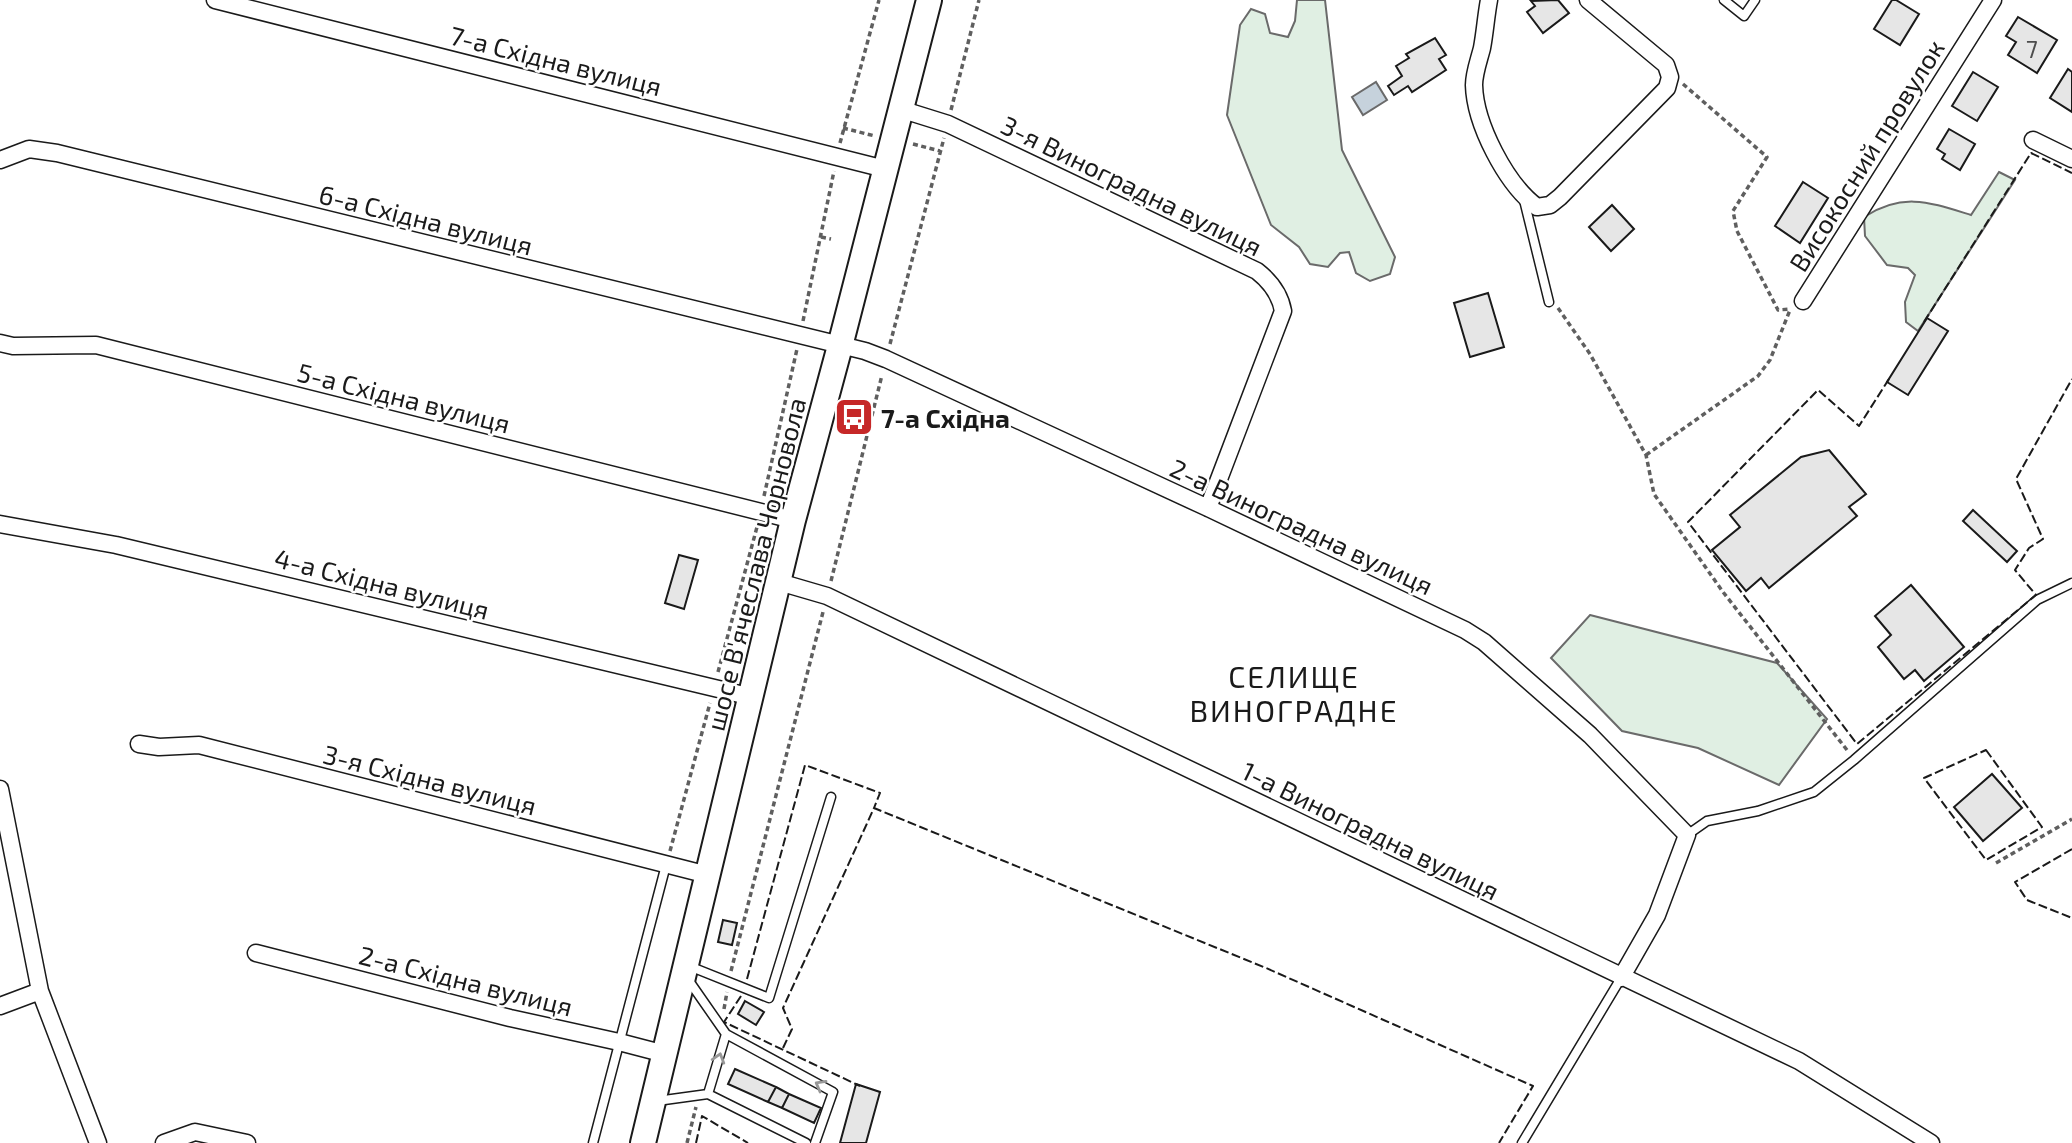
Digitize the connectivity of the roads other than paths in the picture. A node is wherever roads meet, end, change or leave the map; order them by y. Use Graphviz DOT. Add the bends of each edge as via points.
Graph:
graph roads {
  1 [pos="215,0"];
  2 [pos="929,0"];
  3 [pos="1489,0"];
  4 [pos="1588,0"];
  5 [pos="1724,0"];
  6 [pos="1755,0"];
  7 [pos="1993,0"];
  8 [pos="901,109"];
  9 [pos="2033,140"];
  10 [pos="2072,159"];
  11 [pos="0,160"];
  12 [pos="885,169"];
  13 [pos="1523,197"];
  14 [pos="1549,299"];
  15 [pos="1797,305"];
  16 [pos="0,343"];
  17 [pos="841,346"];
  18 [pos="1208,508"];
  19 [pos="793,520"];
  20 [pos="0,524"];
  21 [pos="779,582"];
  22 [pos="2072,583"];
  23 [pos="752,697"];
  24 [pos="139,744"];
  25 [pos="0,789"];
  26 [pos="831,797"];
  27 [pos="1686,835"];
  28 [pos="666,864"];
  29 [pos="708,875"];
  30 [pos="256,953"];
  31 [pos="685,969"];
  32 [pos="1621,978"];
  33 [pos="40,991"];
  34 [pos="0,1006"];
  35 [pos="726,1034"];
  36 [pos="619,1042"];
  37 [pos="665,1054"];
  38 [pos="708,1094"];
  39 [pos="654,1101"];
  40 [pos="98,1143"];
  41 [pos="164,1143"];
  42 [pos="247,1143"];
  43 [pos="593,1143"];
  44 [pos="643,1143"];
  45 [pos="806,1143"];
  46 [pos="815,1143"];
  47 [pos="1522,1143"];
  48 [pos="1931,1143"];
  1 -- 12 [label="street, 7-а Східна вулиця"];
  2 -- 8 [label="main road, шосе В'ячеслава Чорновола"];
  3 -- 13 [label="street" via="1474,82 1475,103 1491,145"];
  4 -- 13 [label="street" via="1666,65 1667,88 1550,205 1537,207"];
  5 -- 6 [label="lane" via="1744,16"];
  7 -- 15 [label="street, Високосний провулок"];
  8 -- 12 [label="main road, шосе В'ячеслава Чорновола"];
  8 -- 18 [label="street, 3-я Виноградна вулиця" via="947,124 1268,280 1283,311"];
  9 -- 10 [label="street"];
  11 -- 17 [label="street, 6-а Східна вулиця" via="29,149 57,153"];
  12 -- 17 [label="main road, шосе В'ячеслава Чорновола"];
  13 -- 14 [label="lane"];
  16 -- 19 [label="street, 5-а Східна вулиця" via="96,345"];
  17 -- 18 [label="street, 2-а Виноградна вулиця" via="886,359"];
  17 -- 19 [label="main road, шосе В'ячеслава Чорновола"];
  18 -- 27 [label="street, 2-а Виноградна вулиця" via="1484,642 1590,735"];
  19 -- 21 [label="main road, шосе В'ячеслава Чорновола"];
  20 -- 23 [label="street, 4-а Східна вулиця" via="116,545"];
  21 -- 23 [label="main road, шосе В'ячеслава Чорновола"];
  21 -- 32 [label="street, 1-а Виноградна вулиця" via="827,596"];
  22 -- 27 [label="lane" via="2037,600 1814,792 1758,811 1707,821"];
  23 -- 29 [label="main road, шосе В'ячеслава Чорновола"];
  24 -- 28 [label="street, 3-я Східна вулиця" via="199,746"];
  25 -- 33 [label="street"];
  26 -- 31 [label="lane" via="769,998"];
  27 -- 32 [label="street" via="1657,915"];
  28 -- 29 [label="street, 3-я Східна вулиця"];
  28 -- 36 [label="lane"];
  29 -- 31 [label="main road, шосе В'ячеслава Чорновола"];
  30 -- 36 [label="street, 2-а Східна вулиця"];
  31 -- 35 [label="lane"];
  31 -- 37 [label="main road, шосе В'ячеслава Чорновола"];
  32 -- 47 [label="lane"];
  32 -- 48 [label="street, 1-а Виноградна вулиця" via="1799,1061"];
  33 -- 34 [label="street"];
  33 -- 40 [label="street"];
  38 -- 35 [label="lane, one-way"];
  46 -- 35 [label="lane, one-way" via="833,1092"];
  36 -- 37 [label="street, 2-а Східна вулиця"];
  36 -- 43 [label="lane"];
  37 -- 39 [label="main road, шосе В'ячеслава Чорновола"];
  38 -- 39 [label="lane"];
  38 -- 45 [label="lane"];
  39 -- 44 [label="main road, шосе В'ячеслава Чорновола"];
  41 -- 42 [label="street" via="195,1132"];
}
